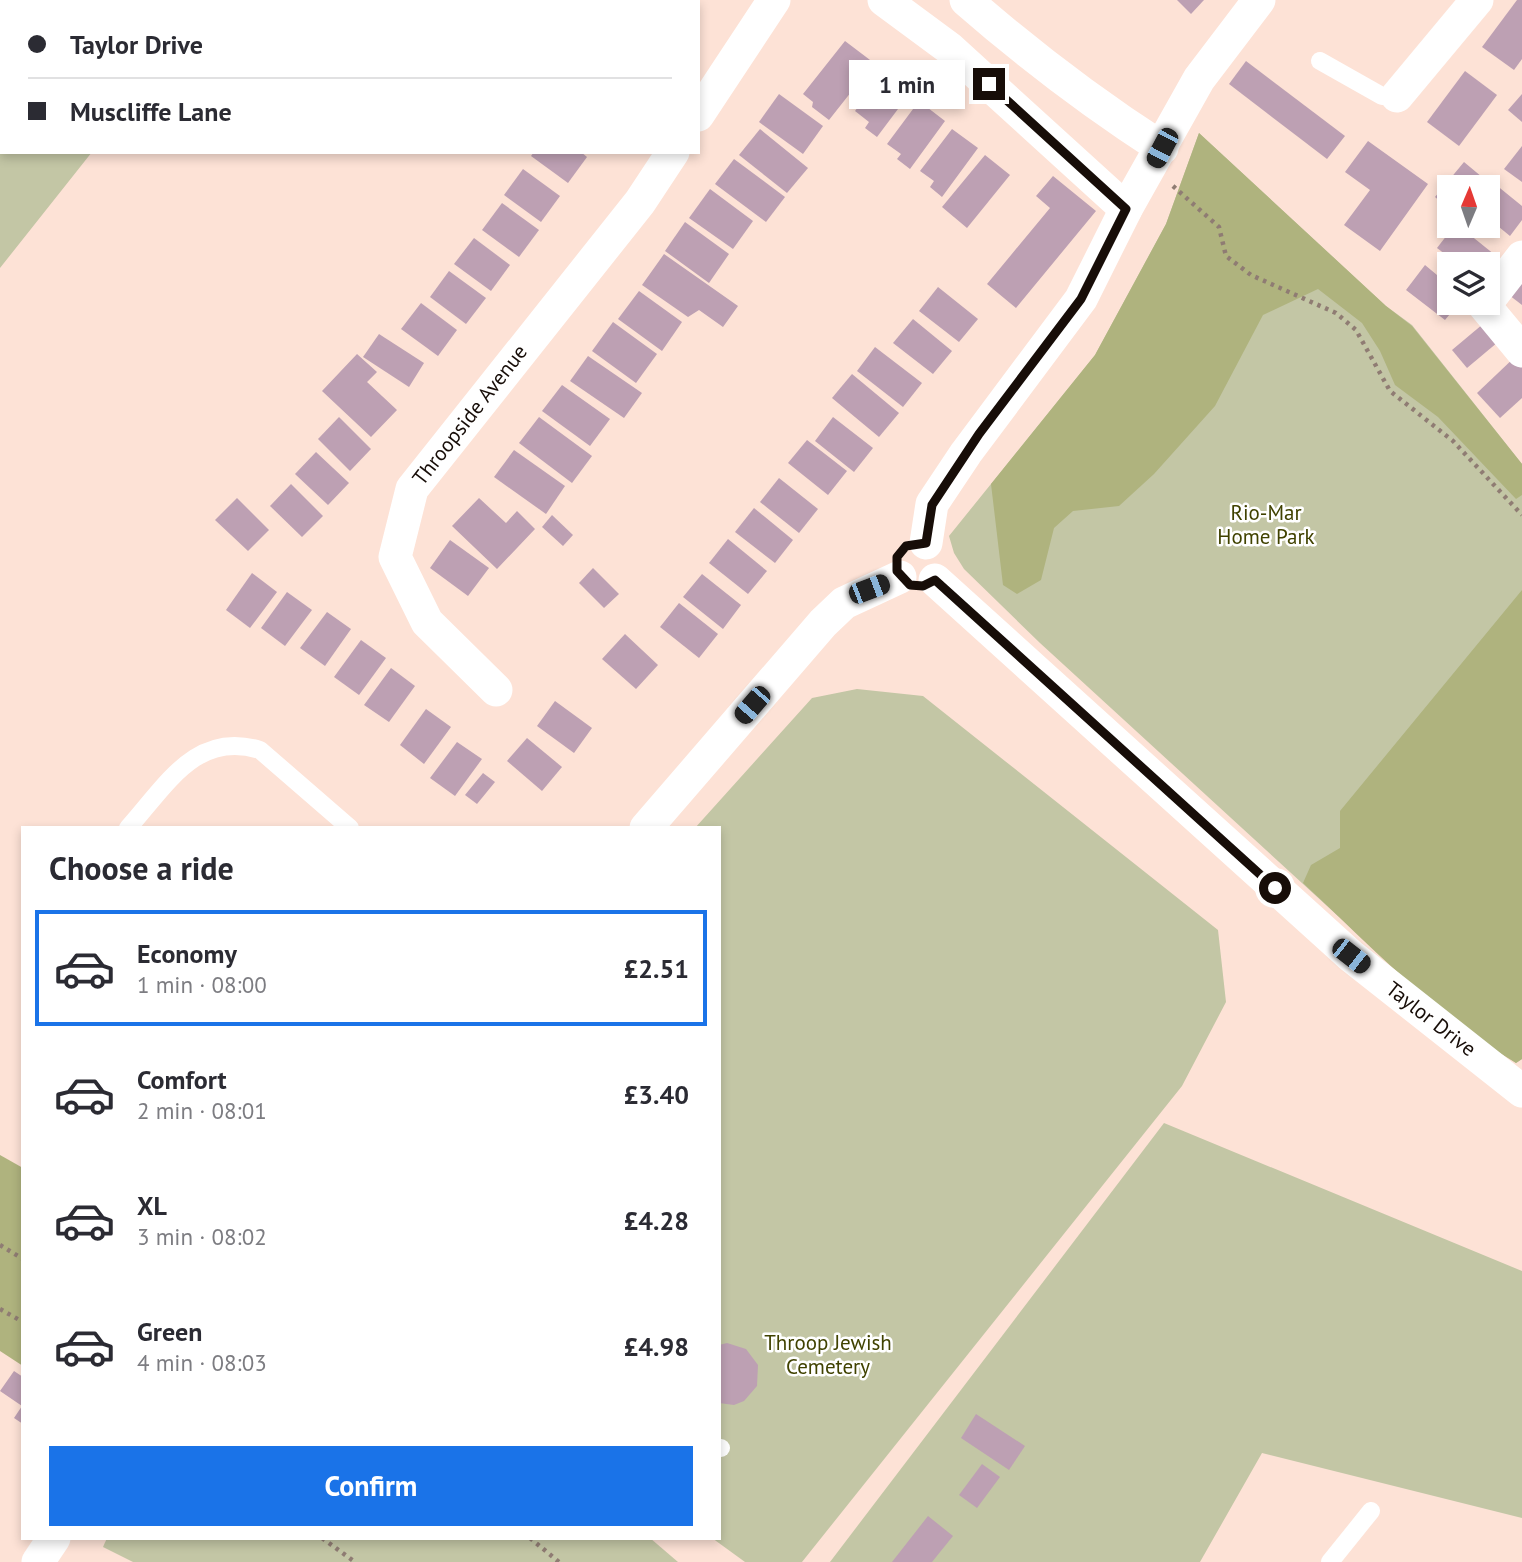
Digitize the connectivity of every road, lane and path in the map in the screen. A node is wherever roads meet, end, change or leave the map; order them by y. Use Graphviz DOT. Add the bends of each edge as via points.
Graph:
graph roads {
  1 [pos="775,0"];
  2 [pos="884,0"];
  3 [pos="966,0"];
  4 [pos="1259,0"];
  5 [pos="1477,0"];
  6 [pos="1320,61"];
  7 [pos="1397,96"];
  8 [pos="700,111"];
  9 [pos="672,154"];
  10 [pos="1158,156"];
  11 [pos="1126,209"];
  12 [pos="1522,257"];
  13 [pos="1500,285"];
  14 [pos="1492,315"];
  15 [pos="1522,351"];
  16 [pos="1522,515"];
  17 [pos="926,543"];
  18 [pos="900,577"];
  19 [pos="935,580"];
  20 [pos="496,690"];
  21 [pos="130,826"];
  22 [pos="348,826"];
  23 [pos="648,826"];
  24 [pos="1522,1091"];
  25 [pos="0,1245"];
  26 [pos="21,1258"];
  27 [pos="0,1309"];
  28 [pos="21,1321"];
  29 [pos="1371,1511"];
  30 [pos="53,1540"];
  31 [pos="325,1540"];
  32 [pos="532,1540"];
  33 [pos="38,1562"];
  34 [pos="355,1562"];
  35 [pos="559,1562"];
  36 [pos="1330,1562"];
  1 -- 8 [label="street"];
  2 -- 11 [label="street" via="949,48"];
  3 -- 10 [label="street"];
  4 -- 10 [label="street" via="1199,79"];
  5 -- 7 [label="street"];
  6 -- 7 [label="lane" via="1382,96"];
  9 -- 20 [label="street, Throopside Avenue" via="640,202 412,489 395,557 427,622"];
  10 -- 11 [label="street"];
  10 -- 16 [label="path" via="1183,197 1219,227 1226,256 1251,275 1336,313 1356,330 1390,391 1453,441"];
  11 -- 17 [label="street" via="1081,299 932,505"];
  12 -- 13 [label="street"];
  14 -- 15 [label="street"];
  17 -- 18 [label="street" via="912,542 901,550 896,564"];
  17 -- 19 [label="street" via="941,559"];
  18 -- 19 [label="street" via="917,587"];
  18 -- 23 [label="street" via="844,603 823,623"];
  19 -- 24 [label="street, Taylor Drive" via="1351,956"];
  21 -- 22 [label="lane" via="192,758 220,745 242,744 260,750"];
  25 -- 26 [label="path"];
  27 -- 28 [label="path"];
  29 -- 36 [label="lane"];
  30 -- 33 [label="street"];
  31 -- 34 [label="path"];
  32 -- 35 [label="path"];
}
